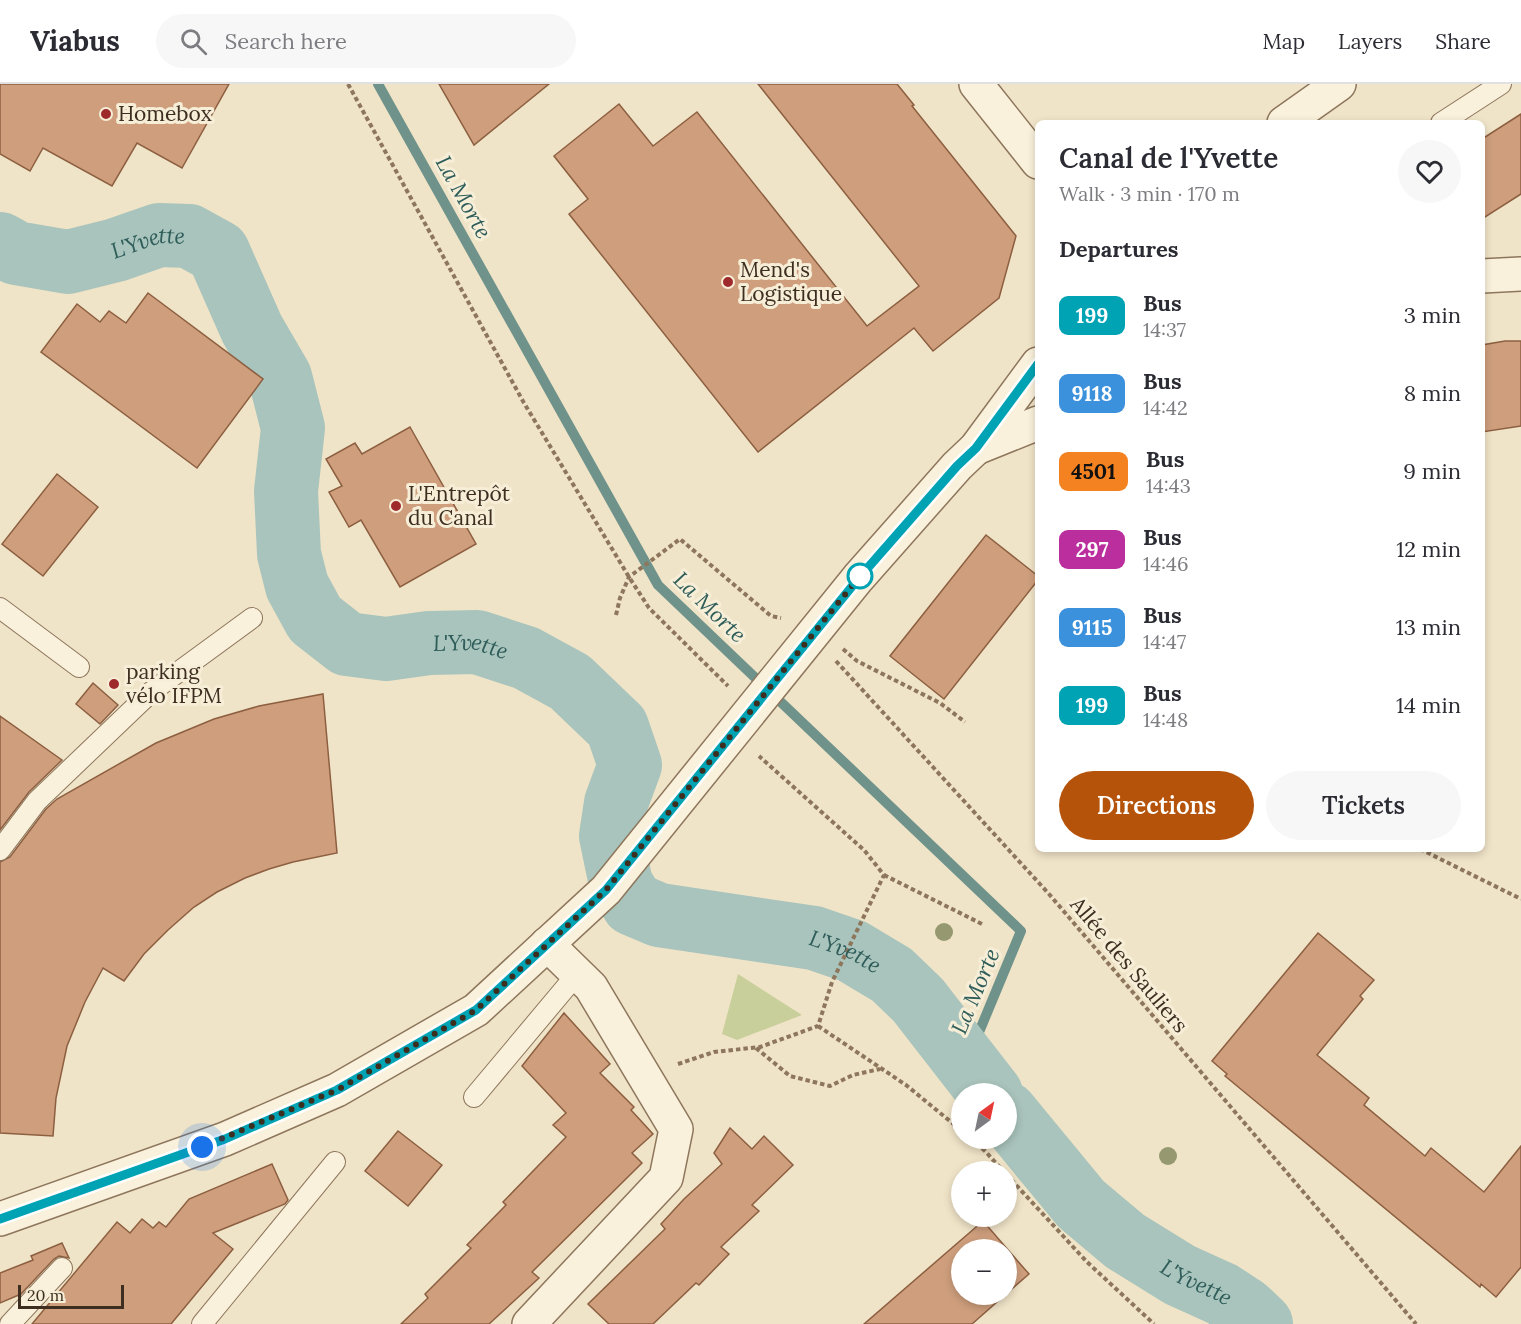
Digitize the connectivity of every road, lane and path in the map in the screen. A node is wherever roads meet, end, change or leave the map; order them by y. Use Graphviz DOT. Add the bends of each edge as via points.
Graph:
graph roads {
  1 [pos="348,84"];
  2 [pos="976,84"];
  3 [pos="1339,84"];
  4 [pos="1502,84"];
  5 [pos="1288,120"];
  6 [pos="1446,120"];
  7 [pos="1035,158"];
  8 [pos="1521,274"];
  9 [pos="1485,276"];
  10 [pos="1035,368"];
  11 [pos="1035,424"];
  12 [pos="976,448"];
  13 [pos="629,577"];
  14 [pos="0,608"];
  15 [pos="616,615"];
  16 [pos="252,618"];
  17 [pos="818,628"];
  18 [pos="79,667"];
  19 [pos="742,722"];
  20 [pos="964,722"];
  21 [pos="0,850"];
  22 [pos="1426,852"];
  23 [pos="884,875"];
  24 [pos="1521,899"];
  25 [pos="984,925"];
  26 [pos="547,944"];
  27 [pos="577,974"];
  28 [pos="818,1026"];
  29 [pos="756,1048"];
  30 [pos="880,1069"];
  31 [pos="642,1072"];
  32 [pos="474,1097"];
  33 [pos="951,1122"];
  34 [pos="983,1149"];
  35 [pos="995,1161"];
  36 [pos="335,1162"];
  37 [pos="1017,1185"];
  38 [pos="0,1219"];
  39 [pos="62,1268"];
  40 [pos="10,1324"];
  41 [pos="201,1324"];
  42 [pos="528,1324"];
  43 [pos="1154,1324"];
  44 [pos="1416,1324"];
  1 -- 13 [label="path" via="524,404"];
  2 -- 7 [label="street"];
  3 -- 5 [label="street"];
  4 -- 6 [label="lane"];
  8 -- 9 [label="street"];
  10 -- 12 [label="street"];
  11 -- 12 [label="street"];
  12 -- 17 [label="street"];
  13 -- 15 [label="path"];
  13 -- 17 [label="path" via="680,539 771,616"];
  13 -- 19 [label="path" via="649,608 716,672"];
  14 -- 18 [label="lane"];
  16 -- 21 [label="lane" via="151,692 37,801"];
  17 -- 19 [label="street"];
  17 -- 20 [label="path" via="857,661 940,703"];
  17 -- 44 [label="path, Allée des Sauliers" via="828,652 1049,894"];
  19 -- 23 [label="path"];
  19 -- 26 [label="street" via="606,890"];
  22 -- 24 [label="path"];
  23 -- 25 [label="path"];
  23 -- 28 [label="path" via="832,982"];
  26 -- 27 [label="street"];
  26 -- 38 [label="street" via="476,1010 337,1090 225,1139"];
  27 -- 31 [label="street" via="591,987"];
  27 -- 32 [label="lane"];
  28 -- 29 [label="path"];
  28 -- 30 [label="path"];
  29 -- 30 [label="path" via="790,1076 830,1086"];
  29 -- 31 [label="path" via="714,1052"];
  30 -- 33 [label="path"];
  31 -- 42 [label="street" via="676,1129 666,1178"];
  34 -- 35 [label="path"];
  36 -- 41 [label="lane"];
  37 -- 43 [label="path" via="1087,1262"];
  39 -- 40 [label="lane"];
}
